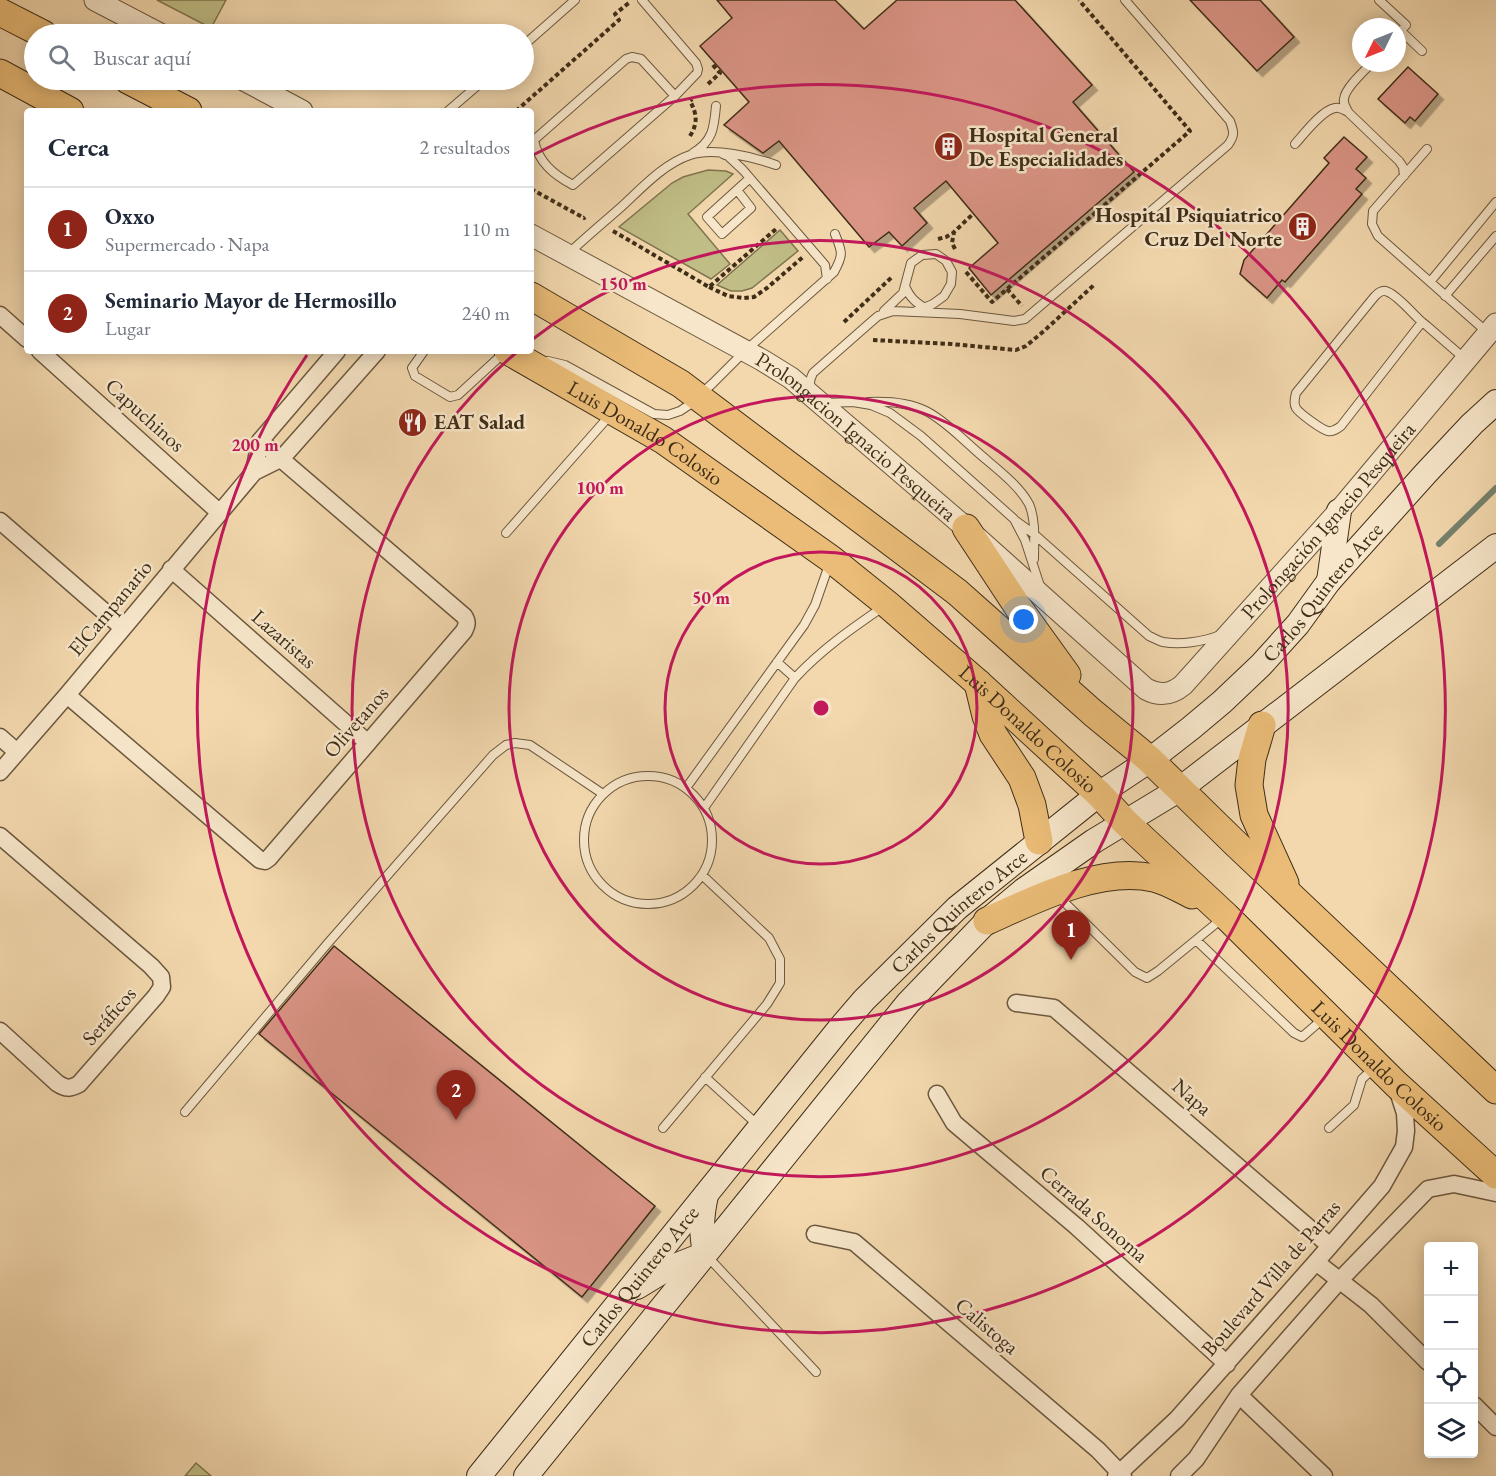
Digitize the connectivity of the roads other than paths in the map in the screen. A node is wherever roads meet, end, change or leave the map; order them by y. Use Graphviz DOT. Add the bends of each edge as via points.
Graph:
graph roads {
  1 [pos="95,0"];
  2 [pos="575,0"];
  3 [pos="642,0"];
  4 [pos="1125,0"];
  5 [pos="1379,0"];
  6 [pos="0,12"];
  7 [pos="1398,18"];
  8 [pos="24,24"];
  9 [pos="141,24"];
  10 [pos="534,36"];
  11 [pos="1406,38"];
  12 [pos="1422,51"];
  13 [pos="1364,72"];
  14 [pos="0,73"];
  15 [pos="24,86"];
  16 [pos="31,90"];
  17 [pos="147,90"];
  18 [pos="263,90"];
  19 [pos="472,90"];
  20 [pos="1347,91"];
  21 [pos="675,96"];
  22 [pos="716,105"];
  23 [pos="64,108"];
  24 [pos="182,108"];
  25 [pos="296,108"];
  26 [pos="451,108"];
  27 [pos="1348,113"];
  28 [pos="1323,114"];
  29 [pos="1295,144"];
  30 [pos="1427,149"];
  31 [pos="720,153"];
  32 [pos="690,155"];
  33 [pos="776,165"];
  34 [pos="1404,176"];
  35 [pos="750,178"];
  36 [pos="736,190"];
  37 [pos="1496,202"];
  38 [pos="835,234"];
  39 [pos="1496,236"];
  40 [pos="534,237"];
  41 [pos="567,254"];
  42 [pos="826,279"];
  43 [pos="1430,282"];
  44 [pos="905,286"];
  45 [pos="1445,296"];
  46 [pos="534,298"];
  47 [pos="924,307"];
  48 [pos="913,312"];
  49 [pos="935,313"];
  50 [pos="0,315"];
  51 [pos="878,316"];
  52 [pos="1422,322"];
  53 [pos="1492,329"];
  54 [pos="24,336"];
  55 [pos="745,351"];
  56 [pos="43,354"];
  57 [pos="334,354"];
  58 [pos="374,354"];
  59 [pos="422,354"];
  60 [pos="508,354"];
  61 [pos="514,354"];
  62 [pos="518,354"];
  63 [pos="1466,359"];
  64 [pos="698,397"];
  65 [pos="853,402"];
  66 [pos="1496,402"];
  67 [pos="821,403"];
  68 [pos="614,411"];
  69 [pos="260,441"];
  70 [pos="282,458"];
  71 [pos="254,472"];
  72 [pos="1339,511"];
  73 [pos="220,513"];
  74 [pos="1014,519"];
  75 [pos="0,521"];
  76 [pos="966,528"];
  77 [pos="506,533"];
  78 [pos="1034,534"];
  79 [pos="1496,546"];
  80 [pos="831,559"];
  81 [pos="1034,568"];
  82 [pos="171,569"];
  83 [pos="1329,581"];
  84 [pos="1044,598"];
  85 [pos="887,604"];
  86 [pos="123,628"];
  87 [pos="1231,630"];
  88 [pos="777,662"];
  89 [pos="795,678"];
  90 [pos="978,682"];
  91 [pos="1146,689"];
  92 [pos="67,695"];
  93 [pos="1093,713"];
  94 [pos="1262,725"];
  95 [pos="0,737"];
  96 [pos="368,743"];
  97 [pos="17,752"];
  98 [pos="1150,760"];
  99 [pos="0,772"];
  100 [pos="686,788"];
  101 [pos="1180,789"];
  102 [pos="603,794"];
  103 [pos="1099,794"];
  104 [pos="704,808"];
  105 [pos="1125,822"];
  106 [pos="0,836"];
  107 [pos="1039,841"];
  108 [pos="702,875"];
  109 [pos="1055,892"];
  110 [pos="1290,895"];
  111 [pos="1223,914"];
  112 [pos="987,921"];
  113 [pos="1196,940"];
  114 [pos="1016,1003"];
  115 [pos="1327,1016"];
  116 [pos="0,1031"];
  117 [pos="1377,1065"];
  118 [pos="705,1077"];
  119 [pos="1396,1084"];
  120 [pos="1496,1090"];
  121 [pos="937,1094"];
  122 [pos="185,1112"];
  123 [pos="760,1127"];
  124 [pos="663,1128"];
  125 [pos="1329,1128"];
  126 [pos="1496,1175"];
  127 [pos="707,1192"];
  128 [pos="1496,1193"];
  129 [pos="815,1234"];
  130 [pos="1330,1246"];
  131 [pos="705,1254"];
  132 [pos="1316,1262"];
  133 [pos="1339,1281"];
  134 [pos="623,1296"];
  135 [pos="1424,1358"];
  136 [pos="1227,1364"];
  137 [pos="816,1372"];
  138 [pos="1239,1395"];
  139 [pos="1478,1410"];
  140 [pos="1496,1427"];
  141 [pos="1120,1475"];
  142 [pos="479,1476"];
  143 [pos="526,1476"];
  144 [pos="1179,1476"];
  145 [pos="1324,1476"];
  1 -- 9 [label="street"];
  2 -- 10 [label="lane"];
  3 -- 21 [label="lane" via="696,63 697,73"];
  4 -- 49 [label="lane" via="1230,121 1233,138 1025,319"];
  5 -- 7 [label="lane"];
  6 -- 8 [label="main road"];
  11 -- 12 [label="lane"];
  13 -- 20 [label="lane"];
  14 -- 15 [label="main road"];
  16 -- 23 [label="main road"];
  17 -- 24 [label="main road"];
  18 -- 25 [label="street"];
  19 -- 26 [label="lane"];
  20 -- 27 [label="lane" via="1344,106"];
  20 -- 28 [label="lane"];
  21 -- 21 [label="lane" via="573,185 553,173 535,149 534,140 626,59 641,59"];
  22 -- 32 [label="lane" via="708,141"];
  27 -- 28 [label="lane" via="1336,108"];
  27 -- 34 [label="lane" via="1399,161"];
  28 -- 29 [label="lane"];
  30 -- 34 [label="lane"];
  31 -- 32 [label="lane"];
  31 -- 33 [label="lane"];
  31 -- 35 [label="lane"];
  32 -- 41 [label="lane" via="658,174"];
  34 -- 43 [label="lane" via="1373,211 1372,224 1378,236"];
  35 -- 36 [label="lane"];
  35 -- 42 [label="lane" via="825,265"];
  36 -- 36 [label="lane" via="707,217 722,234 751,208"];
  37 -- 43 [label="lane"];
  38 -- 42 [label="lane" via="842,259"];
  39 -- 45 [label="lane"];
  40 -- 41 [label="street, Prolongacion Ignacio Pesqueira"];
  41 -- 55 [label="street, Prolongacion Ignacio Pesqueira"];
  42 -- 55 [label="lane"];
  43 -- 45 [label="lane"];
  44 -- 47 [label="lane" via="909,296"];
  44 -- 47 [label="lane" via="911,263 922,255 936,254 946,261 952,272 951,284 944,296"];
  44 -- 51 [label="lane" via="903,293"];
  45 -- 53 [label="lane"];
  46 -- 64 [label="main road"];
  47 -- 48 [label="lane"];
  47 -- 49 [label="lane"];
  48 -- 49 [label="lane"];
  48 -- 51 [label="lane" via="893,311"];
  50 -- 54 [label="street"];
  51 -- 67 [label="lane" via="813,374 810,387"];
  52 -- 52 [label="lane" via="1387,291 1380,291 1296,393 1296,408 1328,431 1341,426"];
  52 -- 63 [label="lane"];
  53 -- 63 [label="street, Prolongación Ignacio Pesqueira"];
  55 -- 64 [label="lane"];
  55 -- 67 [label="street, Prolongacion Ignacio Pesqueira" via="791,378"];
  56 -- 73 [label="street, Capuchinos"];
  57 -- 69 [label="street, ElCampanario"];
  58 -- 70 [label="street, ElCampanario"];
  59 -- 60 [label="lane" via="412,368 415,376 450,397 458,395"];
  61 -- 68 [label="main road, Luis Donaldo Colosio"];
  62 -- 64 [label="lane" via="565,365 654,414 680,411"];
  63 -- 72 [label="street, Prolongación Ignacio Pesqueira"];
  64 -- 93 [label="main road" via="957,592"];
  65 -- 67 [label="lane"];
  65 -- 74 [label="lane" via="890,413 921,435"];
  65 -- 78 [label="lane" via="895,401 928,411 944,422 1020,491 1029,504"];
  66 -- 83 [label="main road, Carlos Quintero Arce"];
  67 -- 76 [label="street, Prolongacion Ignacio Pesqueira"];
  68 -- 77 [label="lane"];
  68 -- 80 [label="main road, Luis Donaldo Colosio" via="663,440"];
  69 -- 70 [label="street, Olivetanos"];
  69 -- 71 [label="street, ElCampanario"];
  70 -- 71 [label="street, ElCampanario"];
  70 -- 96 [label="street, Olivetanos" via="467,621 464,631"];
  71 -- 73 [label="street, ElCampanario"];
  72 -- 83 [label="main road"];
  72 -- 87 [label="street, Prolongación Ignacio Pesqueira"];
  73 -- 82 [label="street, ElCampanario"];
  74 -- 78 [label="lane"];
  74 -- 81 [label="lane"];
  75 -- 86 [label="street"];
  76 -- 84 [label="street, Prolongacion Ignacio Pesqueira"];
  76 -- 93 [label="main road"];
  78 -- 81 [label="lane"];
  78 -- 87 [label="lane" via="1149,636 1179,643"];
  79 -- 94 [label="main road, Carlos Quintero Arce"];
  80 -- 85 [label="main road, Luis Donaldo Colosio"];
  80 -- 88 [label="lane" via="815,605"];
  81 -- 84 [label="lane"];
  82 -- 86 [label="street, ElCampanario"];
  82 -- 96 [label="street, Lazaristas"];
  83 -- 98 [label="main road, Carlos Quintero Arce" via="1261,665"];
  84 -- 91 [label="street, Prolongacion Ignacio Pesqueira"];
  85 -- 89 [label="lane" via="838,638"];
  85 -- 90 [label="main road, Luis Donaldo Colosio"];
  86 -- 92 [label="street, ElCampanario"];
  87 -- 91 [label="street, Prolongación Ignacio Pesqueira" via="1177,690 1160,694"];
  88 -- 89 [label="lane"];
  88 -- 100 [label="lane"];
  89 -- 104 [label="lane"];
  90 -- 103 [label="main road, Luis Donaldo Colosio"];
  90 -- 107 [label="main road" via="993,734 1022,778"];
  92 -- 96 [label="street, Olivetanos" via="265,861"];
  92 -- 97 [label="street, ElCampanario"];
  93 -- 98 [label="main road"];
  94 -- 101 [label="main road, Carlos Quintero Arce"];
  94 -- 110 [label="main road" via="1249,785 1254,815"];
  95 -- 97 [label="street"];
  97 -- 99 [label="street, ElCampanario"];
  98 -- 101 [label="main road"];
  98 -- 103 [label="main road, Carlos Quintero Arce"];
  100 -- 102 [label="lane" via="670,779 634,777"];
  100 -- 104 [label="lane"];
  101 -- 105 [label="main road, Carlos Quintero Arce"];
  101 -- 110 [label="main road"];
  102 -- 108 [label="lane" via="591,809 584,847 589,866 615,896 633,903 672,900 689,890"];
  102 -- 122 [label="lane" via="530,745 515,743 493,755"];
  103 -- 105 [label="main road, Luis Donaldo Colosio"];
  103 -- 107 [label="main road, Carlos Quintero Arce"];
  104 -- 108 [label="lane" via="712,831 711,854"];
  105 -- 111 [label="main road, Luis Donaldo Colosio"];
  105 -- 112 [label="main road, Carlos Quintero Arce" via="1024,890"];
  106 -- 116 [label="street, Seráficos" via="151,966 162,987 71,1089 57,1083"];
  107 -- 123 [label="main road, Carlos Quintero Arce" via="957,908 864,1000"];
  108 -- 118 [label="lane" via="769,938 780,959 776,990"];
  109 -- 111 [label="main road" via="1099,878 1155,878"];
  109 -- 112 [label="main road"];
  109 -- 113 [label="lane" via="1135,972 1148,978"];
  110 -- 120 [label="main road"];
  111 -- 113 [label="lane"];
  111 -- 115 [label="main road, Luis Donaldo Colosio"];
  112 -- 131 [label="main road, Carlos Quintero Arce" via="908,1003"];
  113 -- 115 [label="lane" via="1294,1034 1302,1037"];
  114 -- 130 [label="street, Napa" via="1054,1008"];
  115 -- 117 [label="main road, Luis Donaldo Colosio"];
  117 -- 119 [label="main road, Luis Donaldo Colosio"];
  117 -- 125 [label="lane" via="1362,1079 1354,1105"];
  118 -- 123 [label="lane"];
  118 -- 124 [label="lane"];
  119 -- 126 [label="main road, Luis Donaldo Colosio"];
  119 -- 130 [label="street, Boulevard Villa de Parras" via="1405,1113 1404,1147 1382,1186"];
  121 -- 136 [label="street, Cerrada Sonoma" via="954,1123 1077,1227"];
  123 -- 127 [label="main road, Carlos Quintero Arce"];
  127 -- 131 [label="main road" via="702,1214"];
  127 -- 134 [label="main road, Carlos Quintero Arce"];
  128 -- 133 [label="street" via="1454,1184 1428,1189"];
  129 -- 141 [label="street, Calistoga" via="854,1242 1098,1450"];
  130 -- 132 [label="street, Boulevard Villa de Parras"];
  131 -- 134 [label="main road" via="665,1270"];
  131 -- 137 [label="lane"];
  131 -- 143 [label="main road, Carlos Quintero Arce"];
  132 -- 133 [label="street"];
  132 -- 136 [label="street, Boulevard Villa de Parras"];
  133 -- 135 [label="street" via="1371,1305"];
  133 -- 138 [label="street"];
  134 -- 142 [label="main road, Carlos Quintero Arce"];
  136 -- 141 [label="street, Boulevard Villa de Parras"];
  138 -- 144 [label="street"];
  138 -- 145 [label="street"];
  139 -- 140 [label="street"];
}
